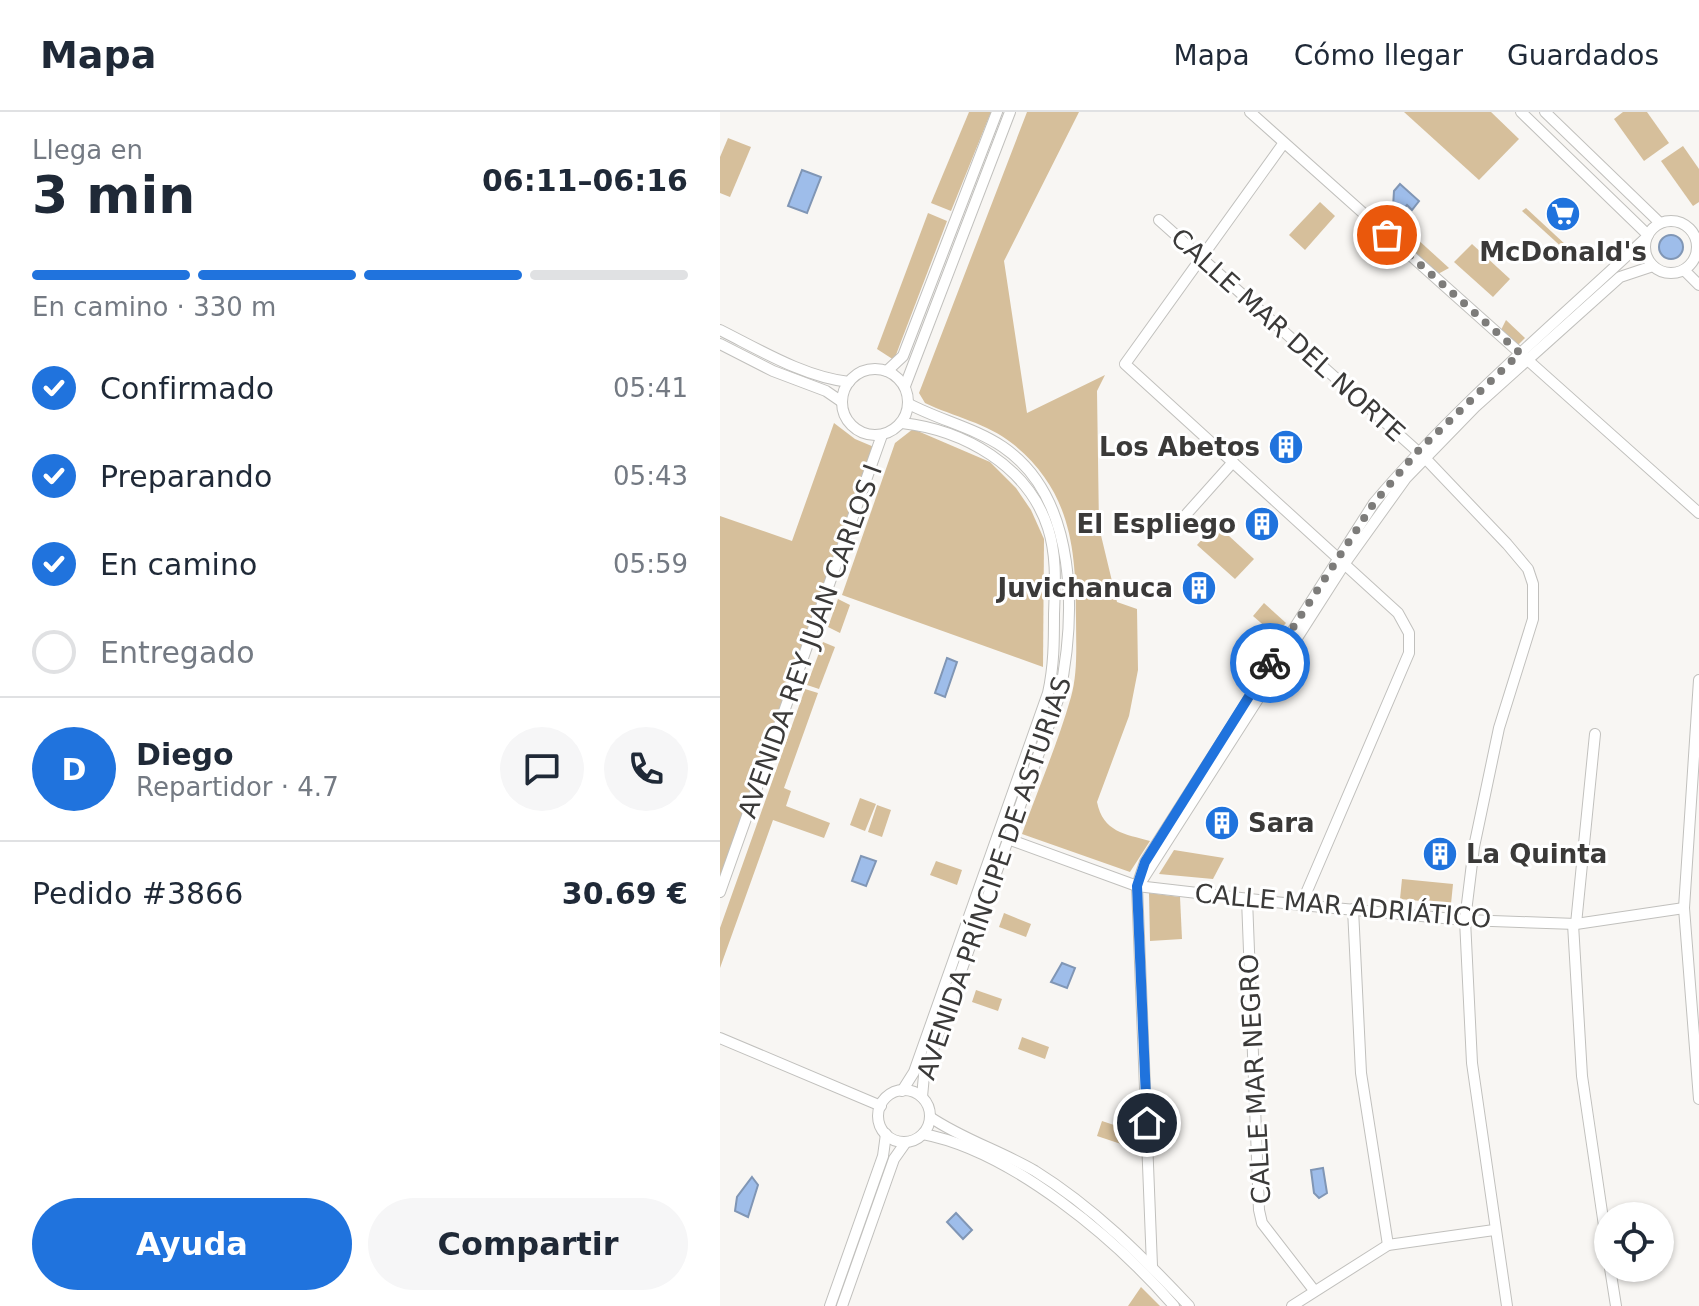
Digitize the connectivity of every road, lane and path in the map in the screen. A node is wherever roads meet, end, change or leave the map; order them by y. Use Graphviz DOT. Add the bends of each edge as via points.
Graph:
graph roads {
  1 [pos="997,112"];
  2 [pos="1010,112"];
  3 [pos="1250,112"];
  4 [pos="1521,112"];
  5 [pos="1545,112"];
  6 [pos="1283,144"];
  7 [pos="1159,220"];
  8 [pos="1660,223"];
  9 [pos="1647,236"];
  10 [pos="1698,236"];
  11 [pos="1203,257"];
  12 [pos="1697,261"];
  13 [pos="1653,266"];
  14 [pos="1684,270"];
  15 [pos="1621,274"];
  16 [pos="1699,285"];
  17 [pos="720,330"];
  18 [pos="720,344"];
  19 [pos="1524,356"];
  20 [pos="887,371"];
  21 [pos="849,382"];
  22 [pos="905,386"];
  23 [pos="842,402"];
  24 [pos="909,404"];
  25 [pos="902,423"];
  26 [pos="882,435"];
  27 [pos="1421,455"];
  28 [pos="1233,462"];
  29 [pos="1699,513"];
  30 [pos="1183,518"];
  31 [pos="1341,559"];
  32 [pos="1699,680"];
  33 [pos="1595,734"];
  34 [pos="1008,839"];
  35 [pos="1137,886"];
  36 [pos="720,892"];
  37 [pos="1247,899"];
  38 [pos="1301,905"];
  39 [pos="1684,908"];
  40 [pos="1353,909"];
  41 [pos="1465,920"];
  42 [pos="1575,924"];
  43 [pos="720,1038"];
  44 [pos="902,1091"];
  45 [pos="922,1097"];
  46 [pos="1699,1099"];
  47 [pos="881,1106"];
  48 [pos="930,1117"];
  49 [pos="886,1134"];
  50 [pos="923,1134"];
  51 [pos="906,1142"];
  52 [pos="1601,1202"];
  53 [pos="1494,1230"];
  54 [pos="1388,1245"];
  55 [pos="1152,1266"];
  56 [pos="1612,1282"];
  57 [pos="1313,1289"];
  58 [pos="830,1306"];
  59 [pos="842,1306"];
  60 [pos="1174,1306"];
  61 [pos="1189,1306"];
  62 [pos="1292,1306"];
  63 [pos="1507,1306"];
  64 [pos="1616,1306"];
  1 -- 20 [label="street" via="903,356"];
  2 -- 22 [label="street"];
  3 -- 6 [label="street"];
  4 -- 9 [label="street"];
  5 -- 8 [label="street"];
  6 -- 11 [label="street"];
  6 -- 19 [label="street"];
  7 -- 11 [label="street, CALLE MAR DEL NORTE"];
  8 -- 9 [label="street"];
  8 -- 10 [label="street" via="1681,222"];
  9 -- 13 [label="street" via="1645,253"];
  9 -- 15 [label="street"];
  10 -- 12 [label="street"];
  11 -- 27 [label="street, CALLE MAR DEL NORTE"];
  11 -- 28 [label="street" via="1125,364"];
  12 -- 14 [label="street"];
  13 -- 14 [label="street" via="1668,273"];
  13 -- 15 [label="street"];
  14 -- 16 [label="street"];
  15 -- 19 [label="street"];
  17 -- 21 [label="street" via="779,360"];
  18 -- 23 [label="street"];
  19 -- 27 [label="street"];
  19 -- 29 [label="street"];
  20 -- 21 [label="street" via="866,370"];
  20 -- 22 [label="street"];
  21 -- 23 [label="street"];
  22 -- 24 [label="street"];
  23 -- 26 [label="street" via="854,428"];
  24 -- 25 [label="street"];
  24 -- 34 [label="street, AVENIDA PRÍNCIPE DE ASTURIAS" via="1005,449 1044,491 1060,524 1067,565 1065,667"];
  25 -- 26 [label="street"];
  25 -- 44 [label="street, AVENIDA PRÍNCIPE DE ASTURIAS" via="943,433 999,459 1042,512 1055,566 1054,666 1048,693 914,1072"];
  26 -- 36 [label="street, AVENIDA REY JUAN CARLOS I"];
  27 -- 31 [label="street"];
  27 -- 41 [label="street, CALLE MAR DEL NORTE" via="1528,569 1536,599 1499,728"];
  28 -- 30 [label="street"];
  28 -- 31 [label="street"];
  31 -- 35 [label="street" via="1154,867"];
  31 -- 38 [label="street" via="1398,613 1409,633 1409,653"];
  32 -- 39 [label="street"];
  33 -- 42 [label="street"];
  34 -- 35 [label="street, CALLE MAR ADRIÁTICO"];
  34 -- 45 [label="street, AVENIDA PRÍNCIPE DE ASTURIAS" via="924,1075"];
  35 -- 37 [label="street, CALLE MAR ADRIÁTICO"];
  35 -- 55 [label="street"];
  37 -- 38 [label="street, CALLE MAR ADRIÁTICO"];
  37 -- 57 [label="street, CALLE MAR NEGRO" via="1259,1210 1262,1223"];
  38 -- 40 [label="street, CALLE MAR ADRIÁTICO"];
  39 -- 42 [label="street, CALLE MAR ADRIÁTICO"];
  39 -- 46 [label="street"];
  40 -- 41 [label="street, CALLE MAR ADRIÁTICO"];
  40 -- 54 [label="street" via="1361,1073"];
  41 -- 42 [label="street, CALLE MAR ADRIÁTICO"];
  41 -- 53 [label="street, CALLE MAR DEL NORTE" via="1472,1063"];
  42 -- 52 [label="street" via="1582,1076"];
  43 -- 47 [label="street"];
  44 -- 45 [label="street"];
  44 -- 47 [label="street"];
  45 -- 48 [label="street"];
  47 -- 49 [label="street" via="879,1121"];
  48 -- 50 [label="street"];
  48 -- 55 [label="street" via="1070,1195"];
  49 -- 51 [label="street"];
  49 -- 58 [label="street"];
  50 -- 51 [label="street"];
  50 -- 60 [label="street" via="987,1157 1062,1203 1124,1252"];
  51 -- 59 [label="street" via="894,1159"];
  53 -- 54 [label="street"];
  53 -- 63 [label="street, CALLE MAR DEL NORTE"];
  54 -- 57 [label="street"];
  55 -- 61 [label="street"];
  56 -- 64 [label="street"];
  57 -- 62 [label="street"];
}
